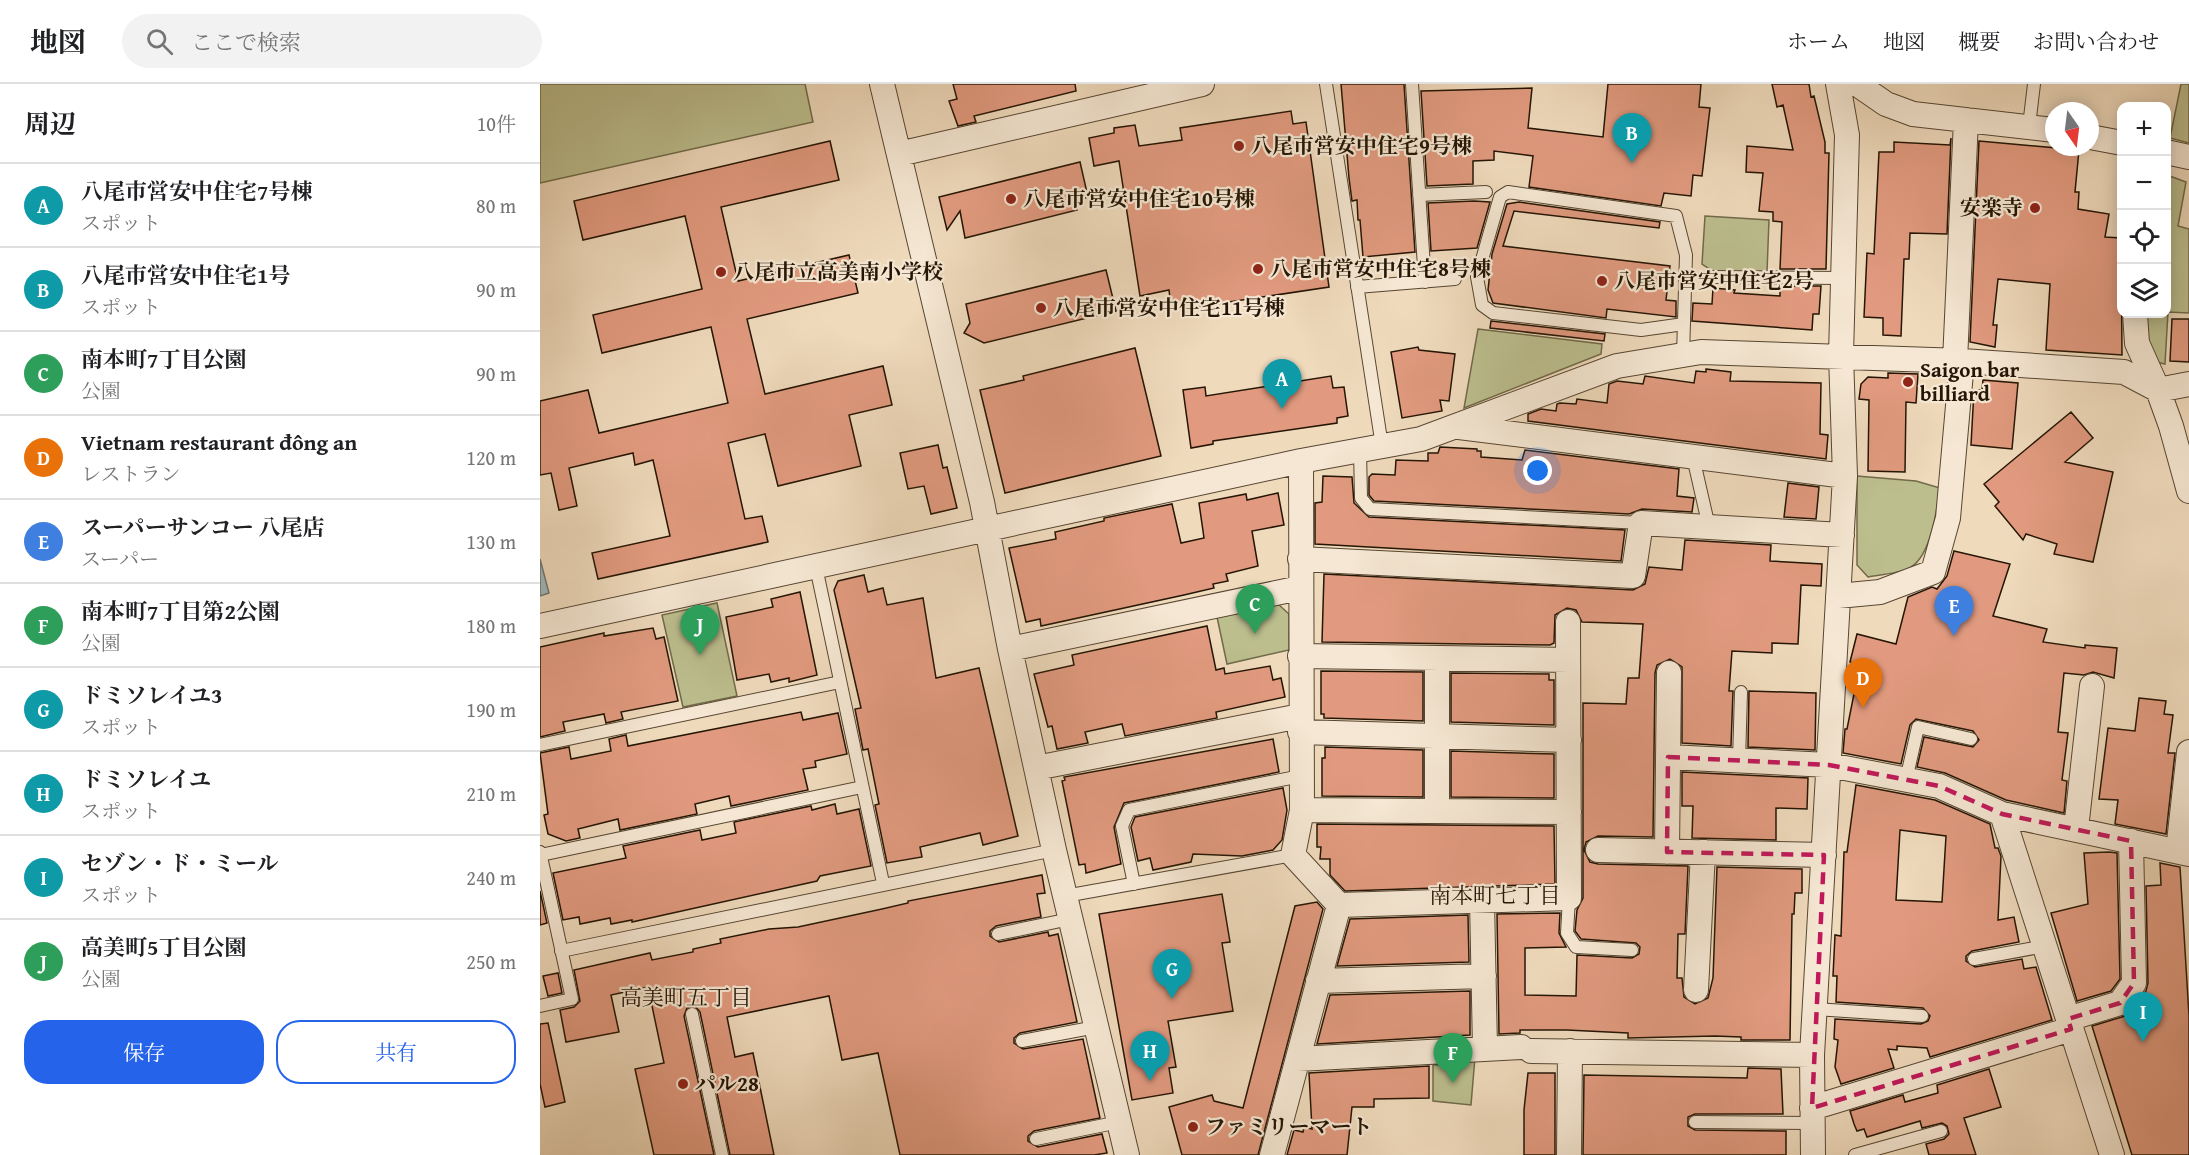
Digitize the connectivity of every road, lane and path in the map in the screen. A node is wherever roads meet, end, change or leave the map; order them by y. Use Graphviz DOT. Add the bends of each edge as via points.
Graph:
graph roads {
  1 [pos="882,84"];
  2 [pos="1202,84"];
  3 [pos="1326,84"];
  4 [pos="1412,84"];
  5 [pos="1838,84"];
  6 [pos="1857,84"];
  7 [pos="2034,84"];
  8 [pos="1966,120"];
  9 [pos="2030,126"];
  10 [pos="2045,128"];
  11 [pos="2099,139"];
  12 [pos="2117,142"];
  13 [pos="2171,153"];
  14 [pos="899,154"];
  15 [pos="2189,157"];
  16 [pos="1486,192"];
  17 [pos="1419,195"];
  18 [pos="1709,277"];
  19 [pos="1843,278"];
  20 [pos="1455,279"];
  21 [pos="1425,282"];
  22 [pos="1357,287"];
  23 [pos="2135,318"];
  24 [pos="1684,324"];
  25 [pos="1683,355"];
  26 [pos="1841,355"];
  27 [pos="1958,361"];
  28 [pos="2189,384"];
  29 [pos="2157,390"];
  30 [pos="1457,427"];
  31 [pos="1371,448"];
  32 [pos="1693,457"];
  33 [pos="1301,461"];
  34 [pos="1845,476"];
  35 [pos="2189,492"];
  36 [pos="1641,523"];
  37 [pos="1709,527"];
  38 [pos="986,531"];
  39 [pos="1842,535"];
  40 [pos="1300,559"];
  41 [pos="816,567"];
  42 [pos="1300,588"];
  43 [pos="1838,596"];
  44 [pos="1568,622"];
  45 [pos="540,626"];
  46 [pos="1010,649"];
  47 [pos="1300,656"];
  48 [pos="1437,658"];
  49 [pos="1568,660"];
  50 [pos="1670,673"];
  51 [pos="840,682"];
  52 [pos="2092,686"];
  53 [pos="1741,692"];
  54 [pos="1300,724"];
  55 [pos="1437,736"];
  56 [pos="1971,739"];
  57 [pos="1569,740"];
  58 [pos="540,746"];
  59 [pos="2189,752"];
  60 [pos="1668,757"];
  61 [pos="1738,761"];
  62 [pos="1829,765"];
  63 [pos="1036,768"];
  64 [pos="1301,776"];
  65 [pos="1906,780"];
  66 [pos="862,787"];
  67 [pos="1302,810"];
  68 [pos="1437,811"];
  69 [pos="1569,812"];
  70 [pos="2002,814"];
  71 [pos="2076,829"];
  72 [pos="2131,841"];
  73 [pos="1054,850"];
  74 [pos="1598,850"];
  75 [pos="1666,852"];
  76 [pos="1703,852"];
  77 [pos="2183,852"];
  78 [pos="540,854"];
  79 [pos="1293,855"];
  80 [pos="1824,855"];
  81 [pos="883,883"];
  82 [pos="1134,884"];
  83 [pos="1065,896"];
  84 [pos="1569,898"];
  85 [pos="1482,900"];
  86 [pos="1339,905"];
  87 [pos="1070,919"];
  88 [pos="998,934"];
  89 [pos="2045,946"];
  90 [pos="1632,950"];
  91 [pos="561,951"];
  92 [pos="1974,959"];
  93 [pos="1484,976"];
  94 [pos="1318,981"];
  95 [pos="1696,990"];
  96 [pos="540,1006"];
  97 [pos="1815,1010"];
  98 [pos="692,1014"];
  99 [pos="1922,1016"];
  100 [pos="2070,1024"];
  101 [pos="1096,1027"];
  102 [pos="1022,1041"];
  103 [pos="1485,1049"];
  104 [pos="1570,1051"];
  105 [pos="1812,1055"];
  106 [pos="1298,1059"];
  107 [pos="1812,1116"];
  108 [pos="1119,1122"];
  109 [pos="1695,1122"];
  110 [pos="1941,1131"];
  111 [pos="1036,1139"];
  112 [pos="722,1155"];
  113 [pos="1127,1155"];
  114 [pos="1272,1155"];
  115 [pos="1569,1155"];
  116 [pos="1813,1155"];
  117 [pos="1855,1155"];
  118 [pos="2112,1155"];
  1 -- 14 [label="street"];
  2 -- 14 [label="street"];
  3 -- 22 [label="lane"];
  4 -- 17 [label="lane"];
  5 -- 19 [label="street" via="1847,135"];
  6 -- 8 [label="street" via="1886,104 1913,114"];
  7 -- 9 [label="lane"];
  8 -- 9 [label="street"];
  8 -- 27 [label="street"];
  9 -- 10 [label="street"];
  11 -- 12 [label="street"];
  13 -- 15 [label="street"];
  14 -- 38 [label="street"];
  16 -- 17 [label="lane"];
  17 -- 21 [label="lane"];
  18 -- 19 [label="lane"];
  19 -- 26 [label="street"];
  20 -- 21 [label="lane"];
  21 -- 22 [label="lane"];
  22 -- 31 [label="lane"];
  23 -- 29 [label="street" via="2137,343"];
  24 -- 24 [label="lane" via="1686,255 1676,216 1508,192 1500,197 1477,277 1482,305 1492,313 1641,330"];
  24 -- 25 [label="lane"];
  25 -- 26 [label="street"];
  25 -- 30 [label="street" via="1617,366"];
  26 -- 27 [label="street"];
  26 -- 34 [label="street"];
  27 -- 29 [label="street" via="2124,372"];
  27 -- 43 [label="street" via="1948,518 1933,572 1880,592"];
  28 -- 29 [label="street"];
  29 -- 35 [label="street"];
  30 -- 31 [label="street" via="1421,440"];
  30 -- 32 [label="street"];
  31 -- 33 [label="street"];
  31 -- 36 [label="lane" via="1361,498 1370,509"];
  32 -- 34 [label="street"];
  32 -- 37 [label="lane"];
  33 -- 38 [label="street"];
  33 -- 40 [label="street"];
  34 -- 39 [label="street"];
  36 -- 37 [label="street"];
  36 -- 40 [label="street" via="1633,576"];
  37 -- 39 [label="street"];
  38 -- 41 [label="street"];
  38 -- 46 [label="street"];
  39 -- 43 [label="street"];
  40 -- 42 [label="street"];
  41 -- 45 [label="street"];
  41 -- 51 [label="lane"];
  42 -- 46 [label="street"];
  42 -- 47 [label="street"];
  43 -- 62 [label="street"];
  44 -- 49 [label="street"];
  46 -- 63 [label="street"];
  47 -- 48 [label="street"];
  47 -- 54 [label="street"];
  48 -- 49 [label="street"];
  48 -- 55 [label="street"];
  49 -- 57 [label="street"];
  50 -- 60 [label="street"];
  51 -- 58 [label="lane"];
  51 -- 66 [label="lane"];
  52 -- 71 [label="street"];
  53 -- 61 [label="lane"];
  54 -- 55 [label="street"];
  54 -- 63 [label="street"];
  54 -- 64 [label="street"];
  55 -- 57 [label="street"];
  55 -- 68 [label="street"];
  56 -- 65 [label="lane" via="1918,727"];
  57 -- 69 [label="street"];
  59 -- 77 [label="street"];
  60 -- 61 [label="street"];
  60 -- 75 [label="street"];
  61 -- 62 [label="street"];
  62 -- 65 [label="street"];
  62 -- 80 [label="street"];
  63 -- 73 [label="street"];
  64 -- 67 [label="street"];
  64 -- 82 [label="lane" via="1129,810 1122,826"];
  65 -- 70 [label="street" via="1939,786"];
  66 -- 78 [label="lane"];
  66 -- 81 [label="lane"];
  67 -- 68 [label="street"];
  67 -- 79 [label="street"];
  68 -- 69 [label="street"];
  69 -- 84 [label="street"];
  70 -- 71 [label="street"];
  70 -- 89 [label="street"];
  71 -- 72 [label="street"];
  72 -- 77 [label="street"];
  72 -- 100 [label="street" via="2134,983 2120,1003"];
  73 -- 81 [label="lane"];
  73 -- 83 [label="street"];
  74 -- 75 [label="street"];
  75 -- 76 [label="street"];
  76 -- 80 [label="street"];
  76 -- 95 [label="street"];
  78 -- 91 [label="lane"];
  79 -- 82 [label="lane"];
  79 -- 86 [label="street"];
  80 -- 97 [label="street"];
  81 -- 91 [label="lane"];
  82 -- 83 [label="lane"];
  83 -- 87 [label="street"];
  84 -- 85 [label="street"];
  84 -- 90 [label="lane" via="1567,933 1576,947"];
  85 -- 86 [label="street"];
  85 -- 93 [label="street"];
  86 -- 94 [label="street"];
  87 -- 88 [label="lane"];
  87 -- 101 [label="street"];
  89 -- 92 [label="lane"];
  89 -- 100 [label="street"];
  91 -- 96 [label="lane" via="572,999"];
  93 -- 94 [label="street"];
  93 -- 103 [label="street"];
  94 -- 106 [label="street"];
  97 -- 99 [label="lane"];
  97 -- 105 [label="street"];
  98 -- 112 [label="lane"];
  100 -- 107 [label="street"];
  100 -- 118 [label="street"];
  101 -- 102 [label="lane"];
  101 -- 108 [label="street"];
  103 -- 104 [label="street"];
  103 -- 106 [label="street"];
  104 -- 105 [label="street"];
  104 -- 115 [label="street"];
  105 -- 107 [label="street"];
  106 -- 114 [label="street"];
  107 -- 109 [label="lane"];
  107 -- 116 [label="street"];
  108 -- 111 [label="lane"];
  108 -- 113 [label="street"];
  110 -- 117 [label="lane"];
}
